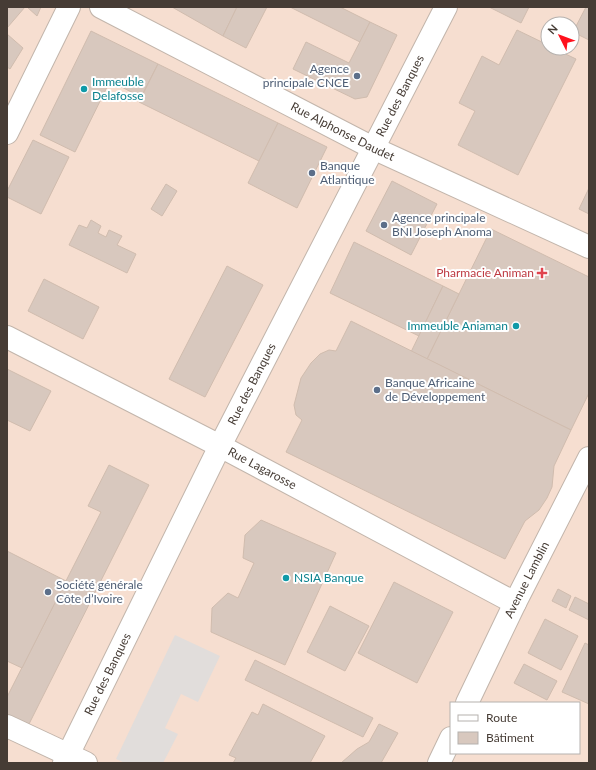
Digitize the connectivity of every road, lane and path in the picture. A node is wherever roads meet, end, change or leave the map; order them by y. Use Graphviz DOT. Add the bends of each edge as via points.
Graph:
graph roads {
  1 [pos="69,7"];
  2 [pos="101,7"];
  3 [pos="446,7"];
  4 [pos="7,133"];
  5 [pos="373,148"];
  6 [pos="589,247"];
  7 [pos="7,337"];
  8 [pos="220,446"];
  9 [pos="589,458"];
  10 [pos="515,603"];
  11 [pos="467,702"];
  12 [pos="7,726"];
  13 [pos="450,740"];
  14 [pos="72,760"];
  15 [pos="439,763"];
  1 -- 4 [label="street"];
  2 -- 5 [label="street, Rue Alphonse Daudet"];
  3 -- 5 [label="street, Rue des Banques"];
  5 -- 6 [label="street, Rue Alphonse Daudet"];
  5 -- 8 [label="street, Rue des Banques"];
  7 -- 8 [label="street, Rue Lagarosse"];
  8 -- 10 [label="street, Rue Lagarosse"];
  8 -- 14 [label="street, Rue des Banques"];
  9 -- 10 [label="street, Avenue Lamblin"];
  10 -- 11 [label="street, Avenue Lamblin"];
  12 -- 14 [label="street"];
  13 -- 15 [label="street"];
}
